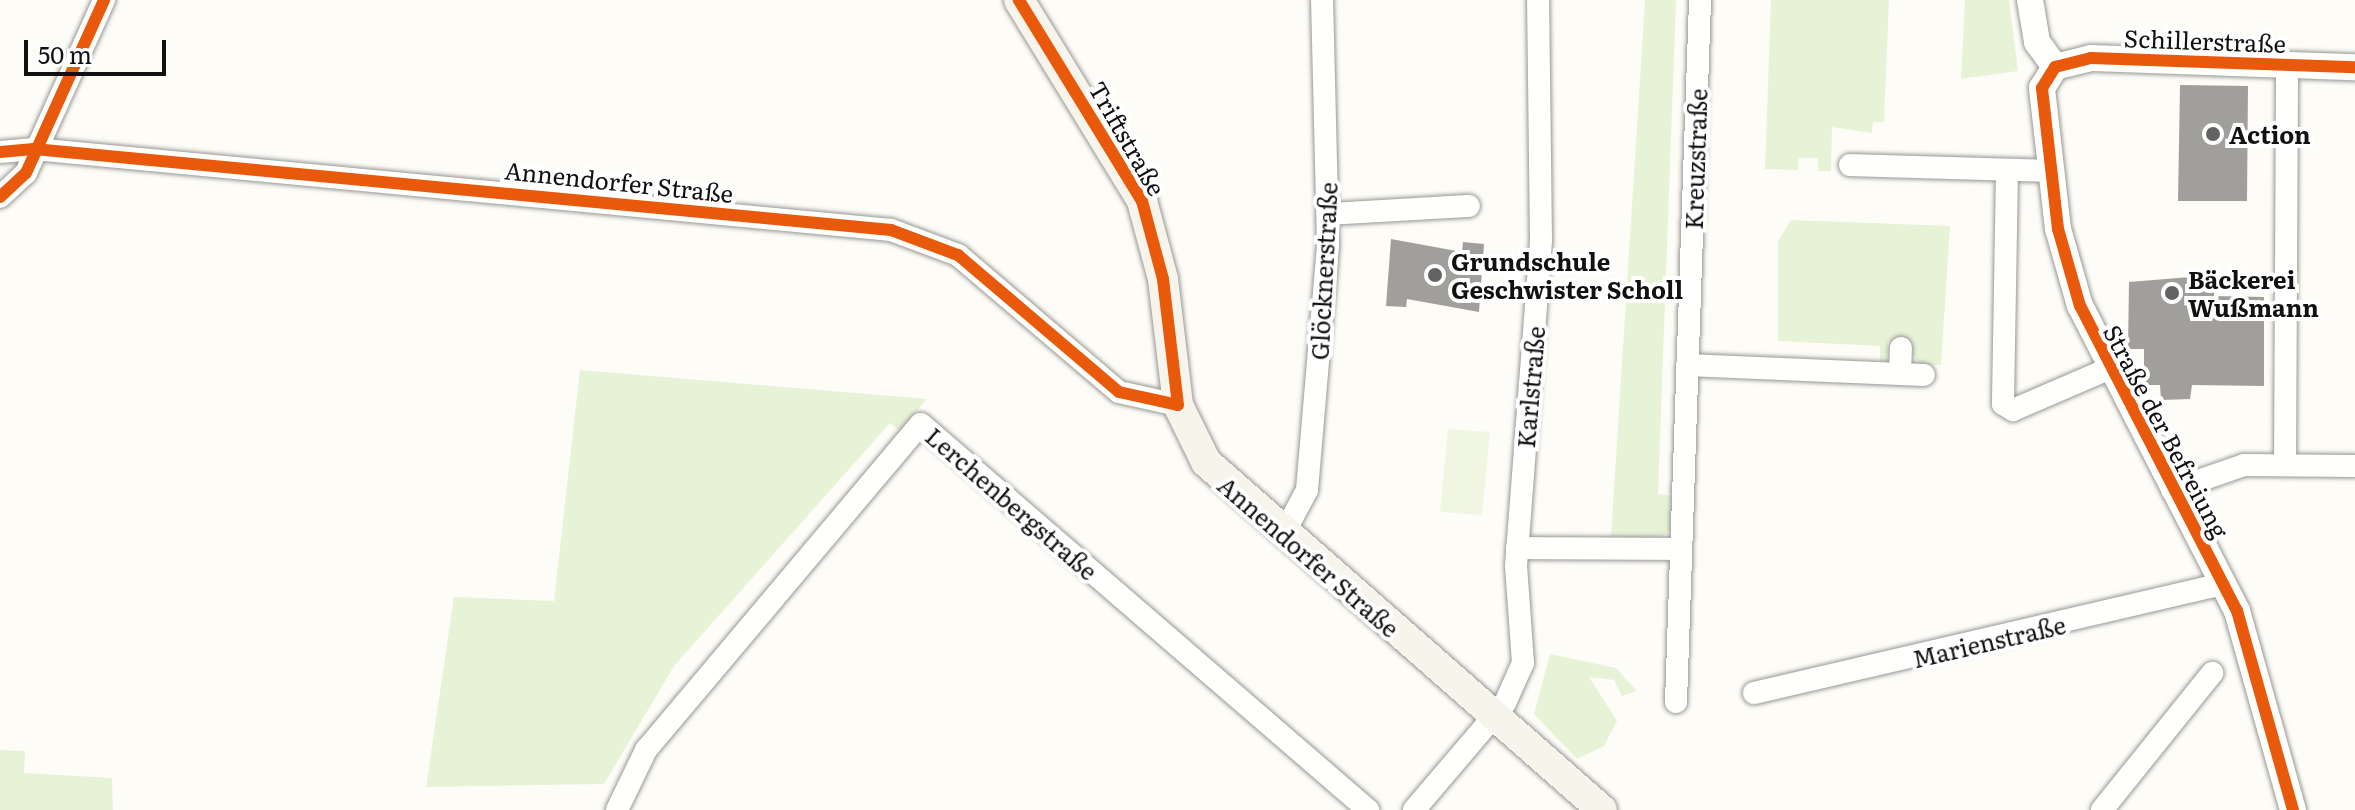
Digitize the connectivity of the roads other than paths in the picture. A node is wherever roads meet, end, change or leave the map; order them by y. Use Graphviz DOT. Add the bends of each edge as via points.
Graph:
graph roads {
  1 [pos="104,0"];
  2 [pos="1019,0"];
  3 [pos="1322,0"];
  4 [pos="1538,0"];
  5 [pos="1700,0"];
  6 [pos="2030,0"];
  7 [pos="2287,66"];
  8 [pos="2055,67"];
  9 [pos="2355,67"];
  10 [pos="34,149"];
  11 [pos="0,152"];
  12 [pos="1850,165"];
  13 [pos="2051,171"];
  14 [pos="2007,172"];
  15 [pos="0,197"];
  16 [pos="1469,206"];
  17 [pos="1329,214"];
  18 [pos="1901,348"];
  19 [pos="1687,365"];
  20 [pos="2108,369"];
  21 [pos="1900,374"];
  22 [pos="1924,375"];
  23 [pos="1178,405"];
  24 [pos="2285,465"];
  25 [pos="2355,466"];
  26 [pos="2172,490"];
  27 [pos="1283,535"];
  28 [pos="1517,548"];
  29 [pos="1681,549"];
  30 [pos="2223,584"];
  31 [pos="2212,673"];
  32 [pos="1754,693"];
  33 [pos="1676,702"];
  34 [pos="1494,717"];
  35 [pos="617,810"];
  36 [pos="1368,810"];
  37 [pos="1414,810"];
  38 [pos="1602,810"];
  39 [pos="2102,810"];
  40 [pos="2293,810"];
  1 -- 10 [label="street"];
  2 -- 23 [label="main road, Triftstraße" via="1142,201 1163,279"];
  3 -- 17 [label="street, Glöcknerstraße"];
  4 -- 28 [label="street, Karlstraße" via="1541,240"];
  5 -- 19 [label="street, Kreuzstraße"];
  6 -- 8 [label="street" via="2037,42"];
  7 -- 8 [label="street, Schillerstraße" via="2091,58"];
  7 -- 9 [label="street, Schillerstraße"];
  7 -- 24 [label="street"];
  8 -- 13 [label="street, Straße der Befreiung" via="2042,88"];
  10 -- 11 [label="street, Annendorfer Straße"];
  10 -- 15 [label="street" via="26,173"];
  10 -- 23 [label="street, Annendorfer Straße" via="891,230 958,255 1119,392"];
  12 -- 14 [label="street"];
  13 -- 14 [label="street"];
  13 -- 20 [label="street, Straße der Befreiung" via="2066,265"];
  14 -- 20 [label="street, Straße der Befreiung" via="2003,404 2013,410"];
  16 -- 17 [label="street"];
  17 -- 27 [label="street, Glöcknerstraße" via="1307,490"];
  18 -- 21 [label="street"];
  19 -- 21 [label="street"];
  19 -- 29 [label="street, Kreuzstraße"];
  20 -- 26 [label="street, Straße der Befreiung"];
  21 -- 22 [label="street"];
  23 -- 27 [label="main road, Annendorfer Straße" via="1206,462"];
  24 -- 25 [label="street, Straße der Befreiung"];
  24 -- 26 [label="street, Straße der Befreiung" via="2231,468"];
  26 -- 30 [label="street, Straße der Befreiung"];
  27 -- 34 [label="main road, Annendorfer Straße"];
  28 -- 29 [label="street"];
  28 -- 34 [label="street, Karlstraße" via="1523,663"];
  29 -- 33 [label="street, Kreuzstraße"];
  30 -- 32 [label="street, Marienstraße"];
  30 -- 40 [label="street, Straße der Befreiung" via="2254,656"];
  31 -- 39 [label="street"];
  34 -- 37 [label="street"];
  34 -- 38 [label="main road, Annendorfer Straße"];
  35 -- 36 [label="street, Lerchenbergstraße" via="646,750 921,424"];
}
